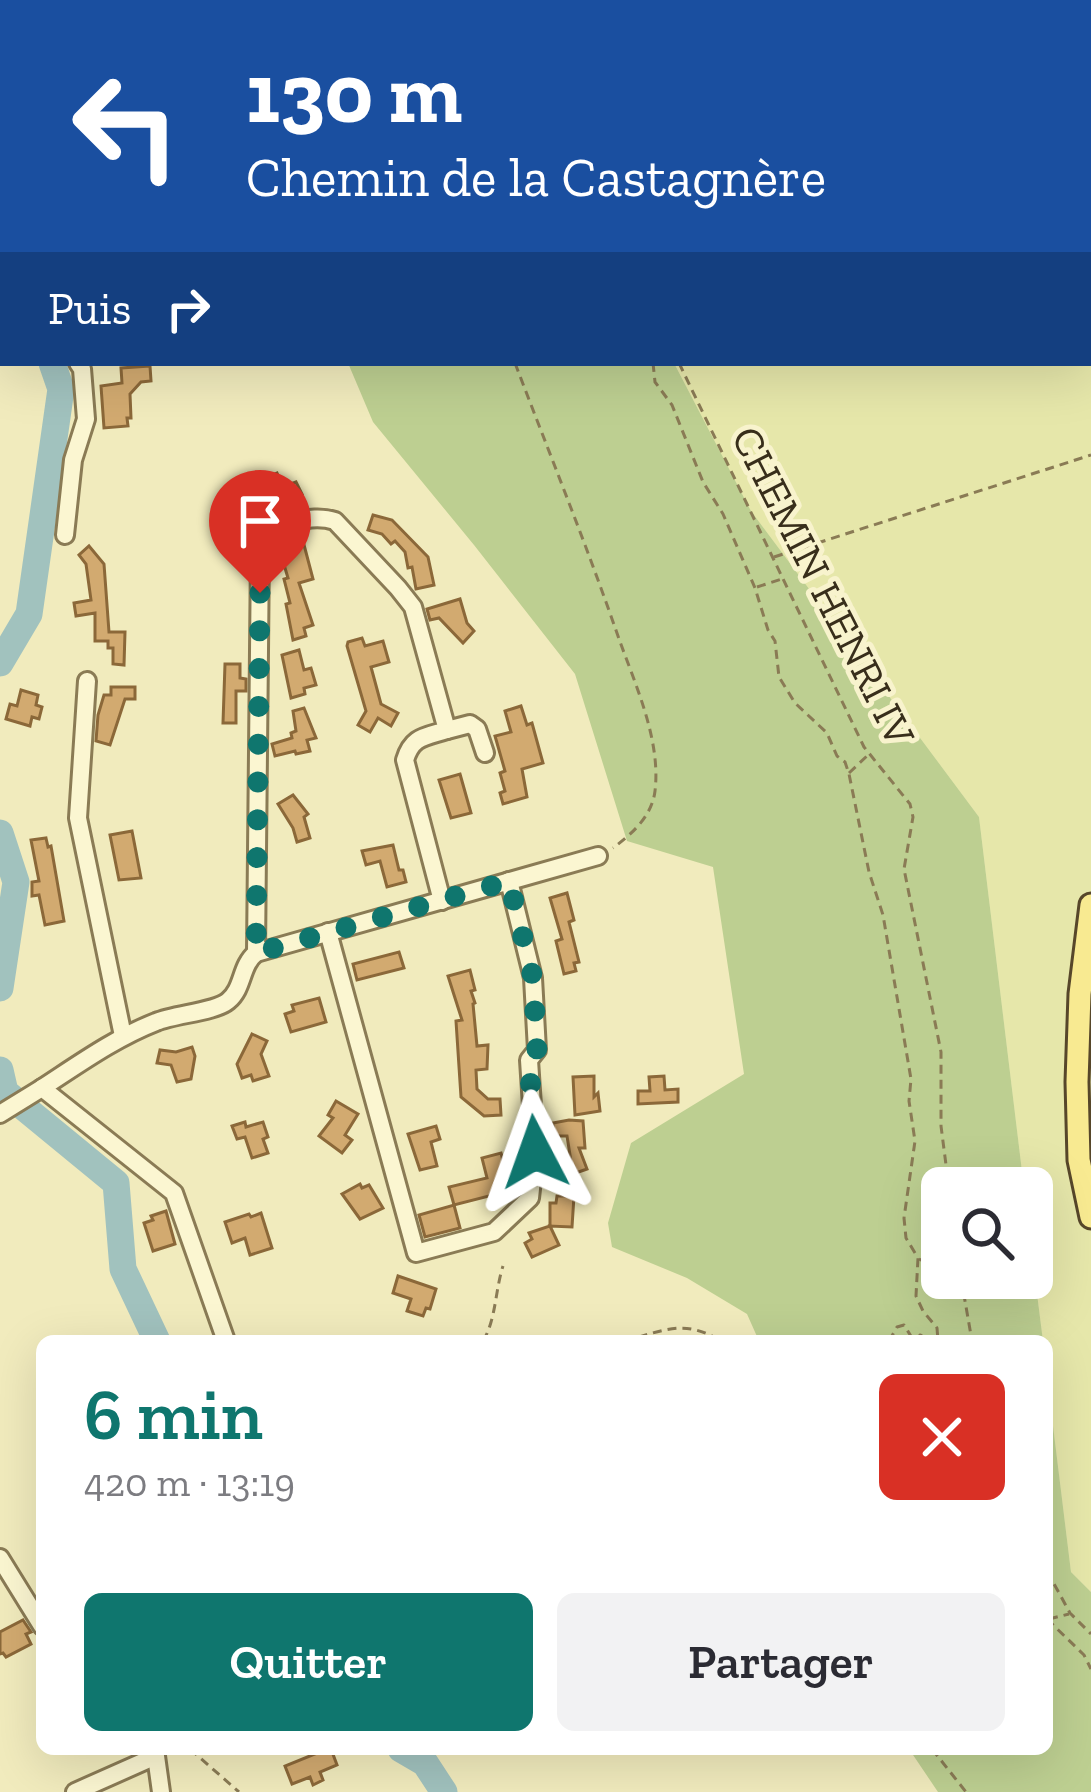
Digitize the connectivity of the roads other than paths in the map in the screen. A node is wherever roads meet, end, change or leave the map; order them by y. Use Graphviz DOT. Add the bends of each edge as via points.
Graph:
graph roads {
  1 [pos="80,366"];
  2 [pos="65,535"];
  3 [pos="87,681"];
  4 [pos="447,730"];
  5 [pos="485,752"];
  6 [pos="598,856"];
  7 [pos="509,881"];
  8 [pos="442,902"];
  9 [pos="1091,904"];
  10 [pos="328,932"];
  11 [pos="256,953"];
  12 [pos="124,1036"];
  13 [pos="1077,1082"];
  14 [pos="39,1090"];
  15 [pos="0,1114"];
  16 [pos="1091,1164"];
  17 [pos="1091,1216"];
  18 [pos="224,1335"];
  19 [pos="0,1558"];
  20 [pos="36,1616"];
  21 [pos="147,1755"];
  22 [pos="154,1755"];
  23 [pos="75,1792"];
  24 [pos="161,1792"];
  1 -- 2 [label="street" via="86,419"];
  3 -- 12 [label="street" via="78,818"];
  4 -- 5 [label="street" via="470,724"];
  4 -- 8 [label="street" via="417,740 405,760"];
  4 -- 11 [label="street" via="412,607 335,520 321,516 265,537"];
  6 -- 7 [label="street"];
  7 -- 8 [label="street"];
  7 -- 10 [label="street" via="533,978 535,1152 530,1198 494,1232 416,1253"];
  8 -- 10 [label="street"];
  9 -- 13 [label="main road"];
  10 -- 11 [label="street"];
  11 -- 12 [label="street" via="226,1003"];
  12 -- 14 [label="street"];
  13 -- 16 [label="main road"];
  13 -- 17 [label="main road" via="1079,1160"];
  14 -- 15 [label="street"];
  14 -- 18 [label="street" via="174,1192"];
  19 -- 20 [label="street"];
  21 -- 23 [label="street"];
  22 -- 24 [label="street"];
}
